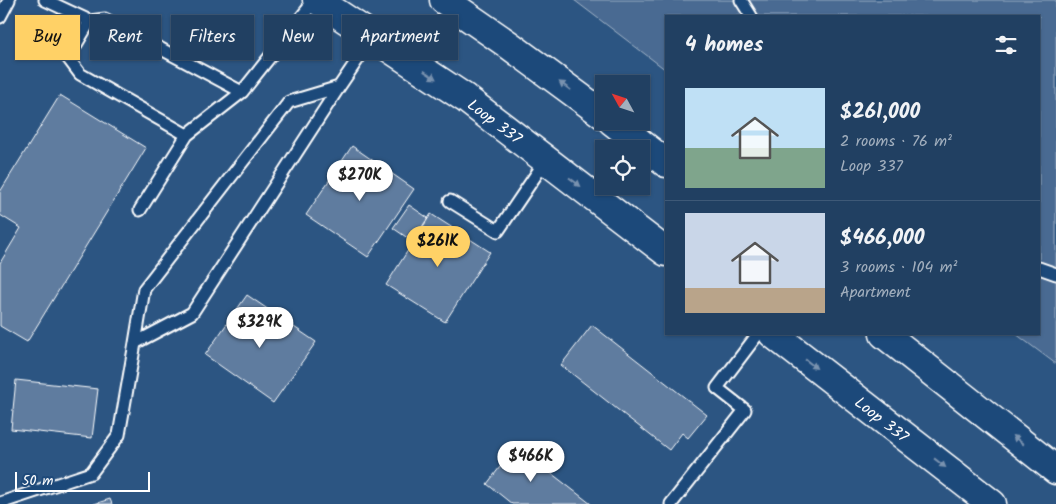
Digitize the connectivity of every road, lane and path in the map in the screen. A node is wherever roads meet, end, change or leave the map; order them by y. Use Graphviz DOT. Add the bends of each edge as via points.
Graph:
graph roads {
  1 [pos="9,0"];
  2 [pos="45,0"];
  3 [pos="316,0"];
  4 [pos="444,0"];
  5 [pos="741,0"];
  6 [pos="750,15"];
  7 [pos="0,17"];
  8 [pos="342,17"];
  9 [pos="90,21"];
  10 [pos="161,49"];
  11 [pos="357,60"];
  12 [pos="408,60"];
  13 [pos="339,87"];
  14 [pos="242,92"];
  15 [pos="595,108"];
  16 [pos="624,130"];
  17 [pos="187,135"];
  18 [pos="546,160"];
  19 [pos="665,162"];
  20 [pos="450,201"];
  21 [pos="140,210"];
  22 [pos="665,251"];
  23 [pos="1040,268"];
  24 [pos="1056,274"];
  25 [pos="757,335"];
  26 [pos="774,335"];
  27 [pos="892,336"];
  28 [pos="135,343"];
  29 [pos="1056,470"];
  30 [pos="0,504"];
  31 [pos="670,504"];
  32 [pos="992,504"];
  1 -- 7 [label="lane"];
  2 -- 9 [label="lane"];
  3 -- 8 [label="main road, Loop 337"];
  3 -- 14 [label="lane"];
  15 -- 4 [label="main road, one-way"];
  5 -- 6 [label="lane"];
  9 -- 17 [label="lane" via="68,58 80,74"];
  10 -- 14 [label="lane"];
  11 -- 13 [label="lane"];
  12 -- 18 [label="main road, Loop 337, one-way" via="465,98"];
  13 -- 28 [label="lane" via="192,313"];
  13 -- 28 [label="lane" via="289,102 144,289"];
  14 -- 17 [label="lane"];
  16 -- 19 [label="main road"];
  17 -- 21 [label="lane"];
  18 -- 20 [label="lane" via="498,231"];
  18 -- 22 [label="main road, Loop 337, one-way"];
  23 -- 24 [label="lane"];
  25 -- 31 [label="lane" via="717,388 744,410"];
  26 -- 32 [label="main road, Loop 337, one-way"];
  29 -- 27 [label="main road, one-way"];
  28 -- 30 [label="lane" via="119,435 91,473"];
}
